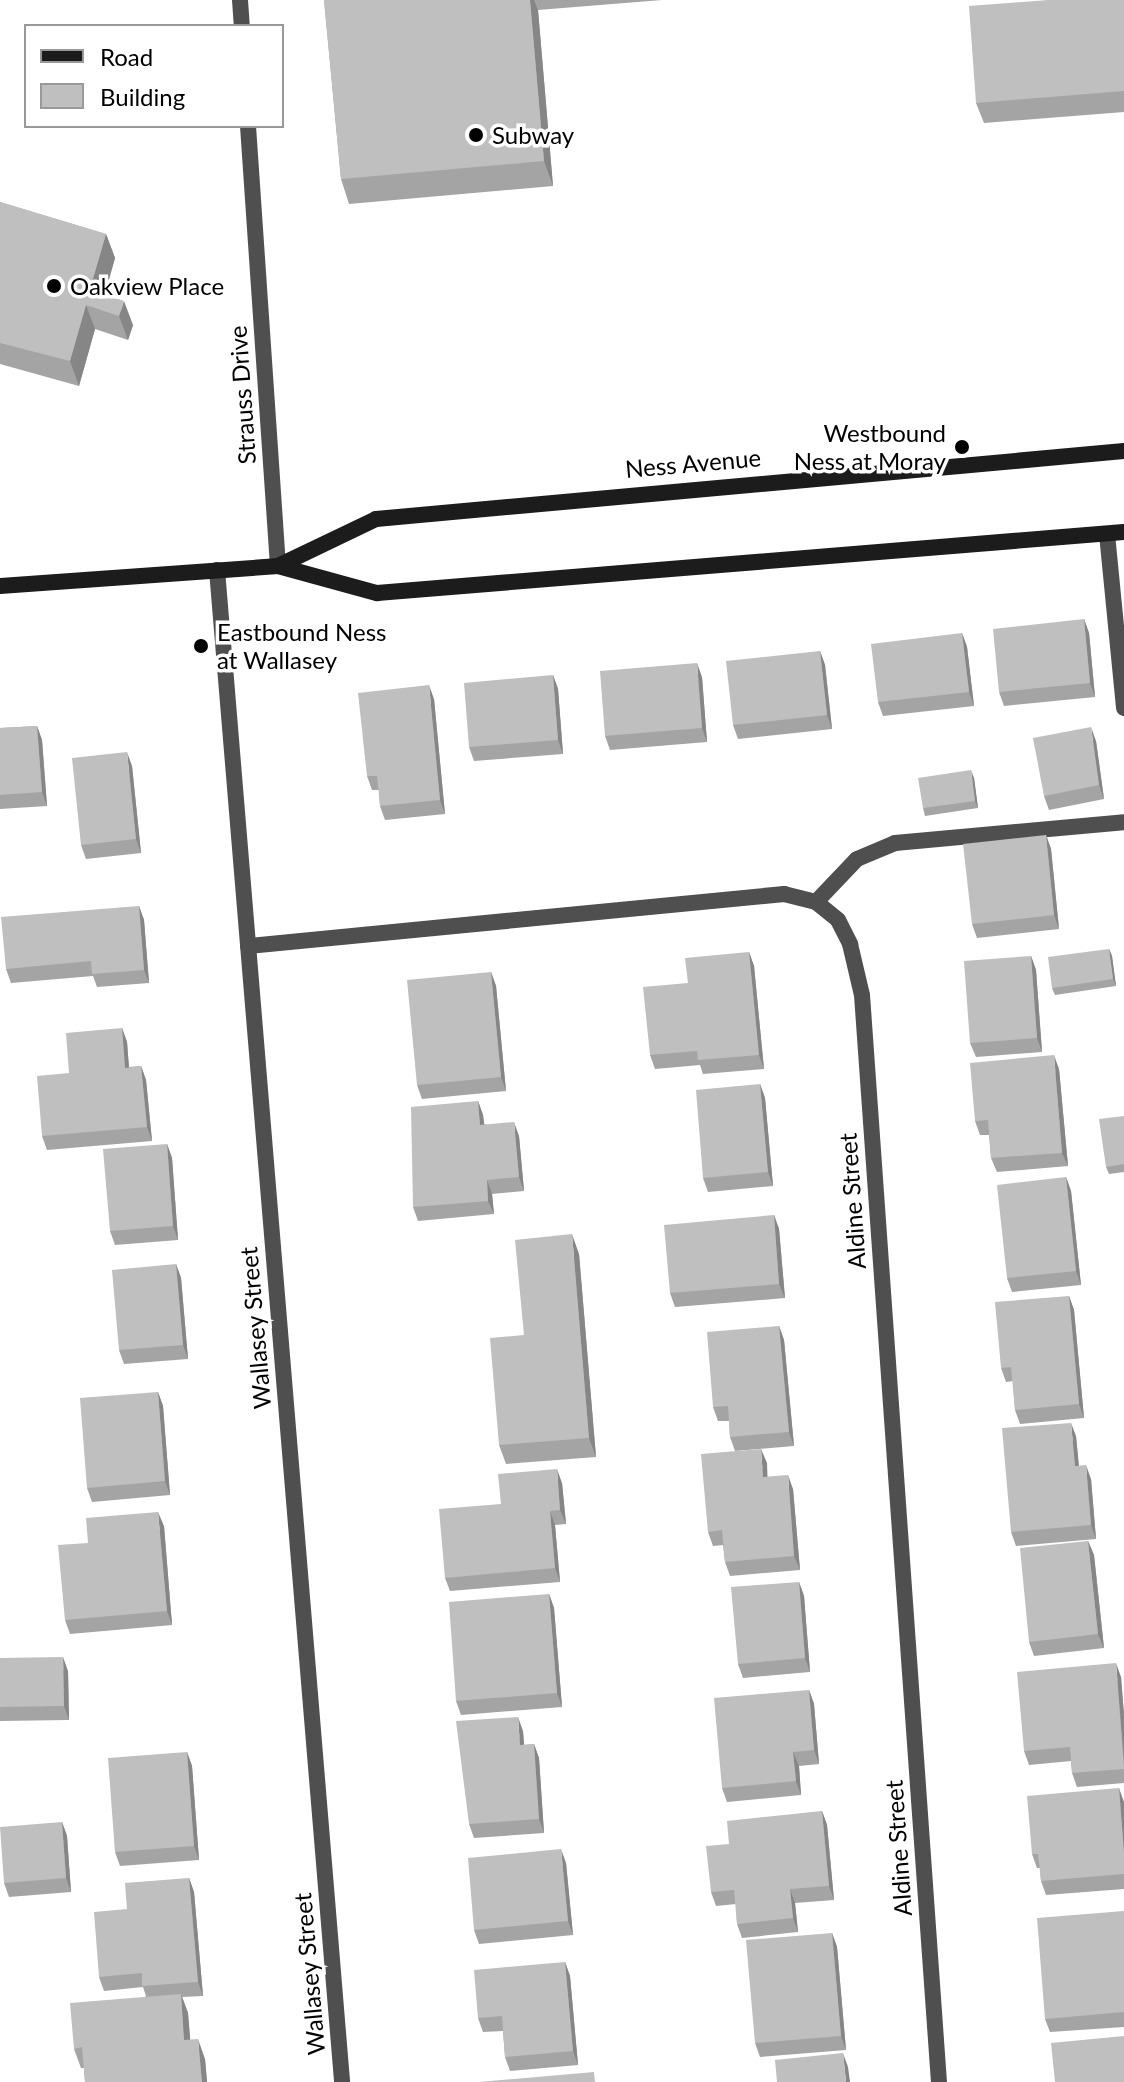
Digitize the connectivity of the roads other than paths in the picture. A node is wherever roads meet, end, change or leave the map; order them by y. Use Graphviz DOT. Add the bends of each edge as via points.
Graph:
graph roads {
  1 [pos="240,0"];
  2 [pos="242,24"];
  3 [pos="248,128"];
  4 [pos="1124,451"];
  5 [pos="1115,533"];
  6 [pos="278,566"];
  7 [pos="217,570"];
  8 [pos="0,586"];
  9 [pos="1124,708"];
  10 [pos="1124,822"];
  11 [pos="816,902"];
  12 [pos="248,946"];
  13 [pos="342,2082"];
  14 [pos="939,2082"];
  1 -- 2 [label="street"];
  3 -- 6 [label="street, Strauss Drive"];
  4 -- 6 [label="main road, Ness Avenue" via="376,519"];
  5 -- 6 [label="main road, Ness Avenue" via="377,593"];
  5 -- 9 [label="street"];
  6 -- 7 [label="main road, Ness Avenue"];
  7 -- 8 [label="main road, Ness Avenue"];
  7 -- 12 [label="street, Wallasey Street"];
  10 -- 11 [label="street" via="895,843 857,859"];
  11 -- 12 [label="street" via="784,894 750,896"];
  11 -- 14 [label="street, Aldine Street" via="838,920 850,944 862,995"];
  12 -- 13 [label="street, Wallasey Street"];
}
